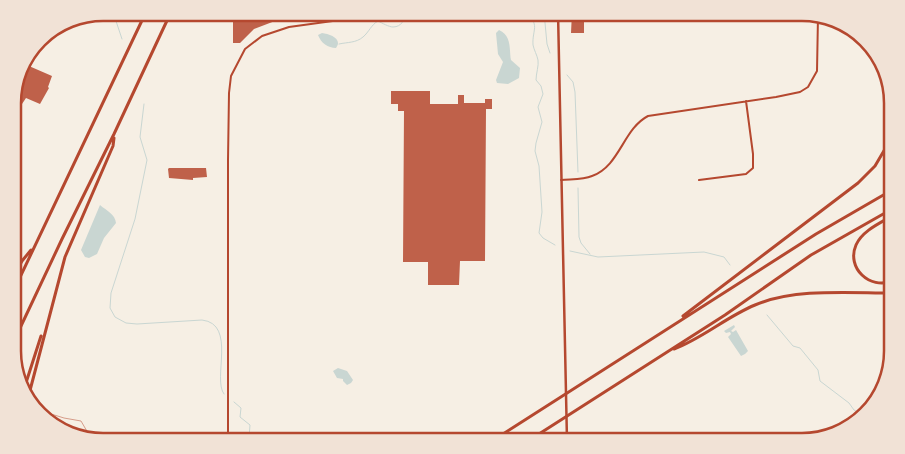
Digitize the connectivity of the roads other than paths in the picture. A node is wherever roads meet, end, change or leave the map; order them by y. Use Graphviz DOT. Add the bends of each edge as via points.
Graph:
graph roads {
  1 [pos="142,21"];
  2 [pos="167,21"];
  3 [pos="333,21"];
  4 [pos="558,21"];
  5 [pos="818,23"];
  6 [pos="746,101"];
  7 [pos="114,134"];
  8 [pos="884,151"];
  9 [pos="561,180"];
  10 [pos="699,180"];
  11 [pos="884,195"];
  12 [pos="884,214"];
  13 [pos="884,221"];
  14 [pos="35,246"];
  15 [pos="21,263"];
  16 [pos="21,275"];
  17 [pos="884,283"];
  18 [pos="884,293"];
  19 [pos="54,298"];
  20 [pos="21,326"];
  21 [pos="668,328"];
  22 [pos="668,351"];
  23 [pos="27,380"];
  24 [pos="30,388"];
  25 [pos="228,433"];
  26 [pos="504,433"];
  27 [pos="540,433"];
  28 [pos="567,433"];
  1 -- 14 [label="highway"];
  2 -- 7 [label="highway"];
  3 -- 25 [label="street" via="289,27 262,36 246,49 231,76"];
  4 -- 9 [label="main road"];
  5 -- 6 [label="street" via="817,71 808,87 794,94"];
  6 -- 9 [label="street" via="648,116 634,126 602,170 591,177"];
  6 -- 10 [label="street" via="753,168 746,174"];
  7 -- 19 [label="highway" via="113,146 65,257"];
  7 -- 20 [label="highway"];
  8 -- 21 [label="highway" via="875,166 858,183"];
  9 -- 28 [label="main road"];
  11 -- 21 [label="highway"];
  12 -- 22 [label="highway" via="811,255"];
  13 -- 17 [label="highway" via="856,244 854,257 856,268 868,280"];
  14 -- 15 [label="highway"];
  14 -- 16 [label="highway"];
  18 -- 22 [label="highway" via="803,294 767,300"];
  19 -- 23 [label="highway"];
  19 -- 24 [label="highway"];
  21 -- 26 [label="highway"];
  22 -- 27 [label="highway"];
}
